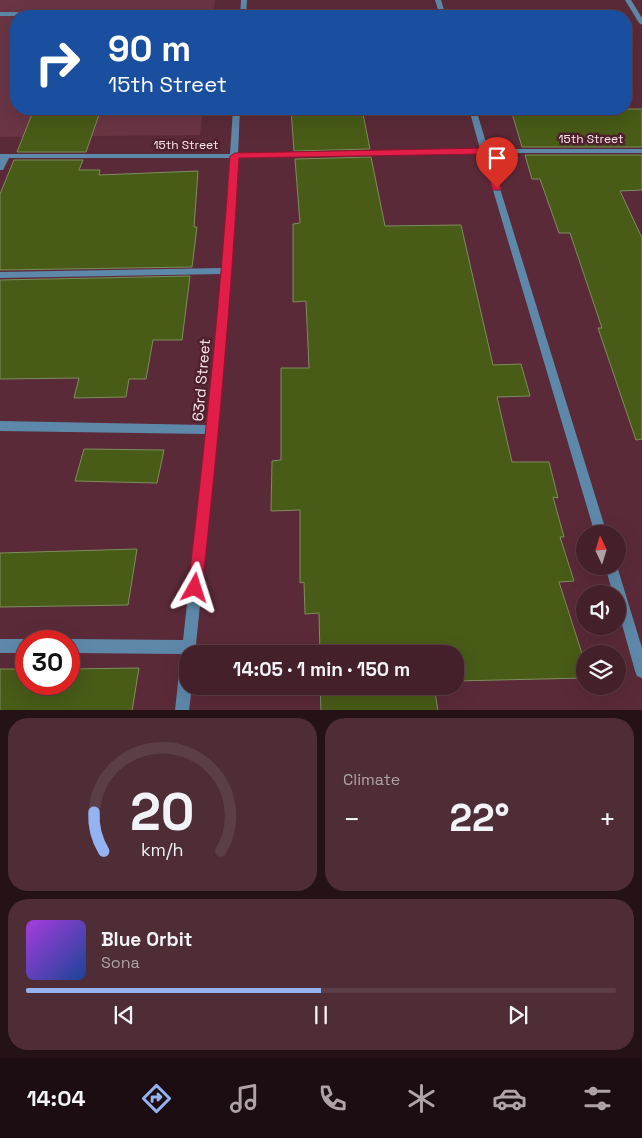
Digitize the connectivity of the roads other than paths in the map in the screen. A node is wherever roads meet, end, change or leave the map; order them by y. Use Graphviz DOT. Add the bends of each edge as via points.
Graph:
graph roads {
  1 [pos="628,0"];
  2 [pos="642,23"];
  3 [pos="236,115"];
  4 [pos="474,115"];
  5 [pos="486,151"];
  6 [pos="642,151"];
  7 [pos="3,156"];
  8 [pos="235,156"];
  9 [pos="0,168"];
  10 [pos="228,271"];
  11 [pos="0,275"];
  12 [pos="0,426"];
  13 [pos="213,430"];
  14 [pos="598,525"];
  15 [pos="614,575"];
  16 [pos="189,645"];
  17 [pos="0,646"];
  18 [pos="15,646"];
  19 [pos="80,647"];
  20 [pos="179,652"];
  21 [pos="642,671"];
  22 [pos="184,695"];
  23 [pos="182,710"];
  1 -- 2 [label="street"];
  3 -- 8 [label="street, 63rd Street"];
  4 -- 5 [label="street"];
  5 -- 6 [label="street, 15th Street"];
  5 -- 8 [label="street, 15th Street"];
  5 -- 14 [label="street"];
  7 -- 8 [label="street, 15th Street"];
  7 -- 9 [label="street"];
  8 -- 10 [label="street, 63rd Street"];
  10 -- 11 [label="street"];
  10 -- 13 [label="street, 63rd Street"];
  12 -- 13 [label="street"];
  13 -- 16 [label="street, 63rd Street"];
  15 -- 21 [label="street"];
  17 -- 18 [label="street"];
  19 -- 20 [label="street"];
  22 -- 23 [label="street, 63rd Street"];
}
